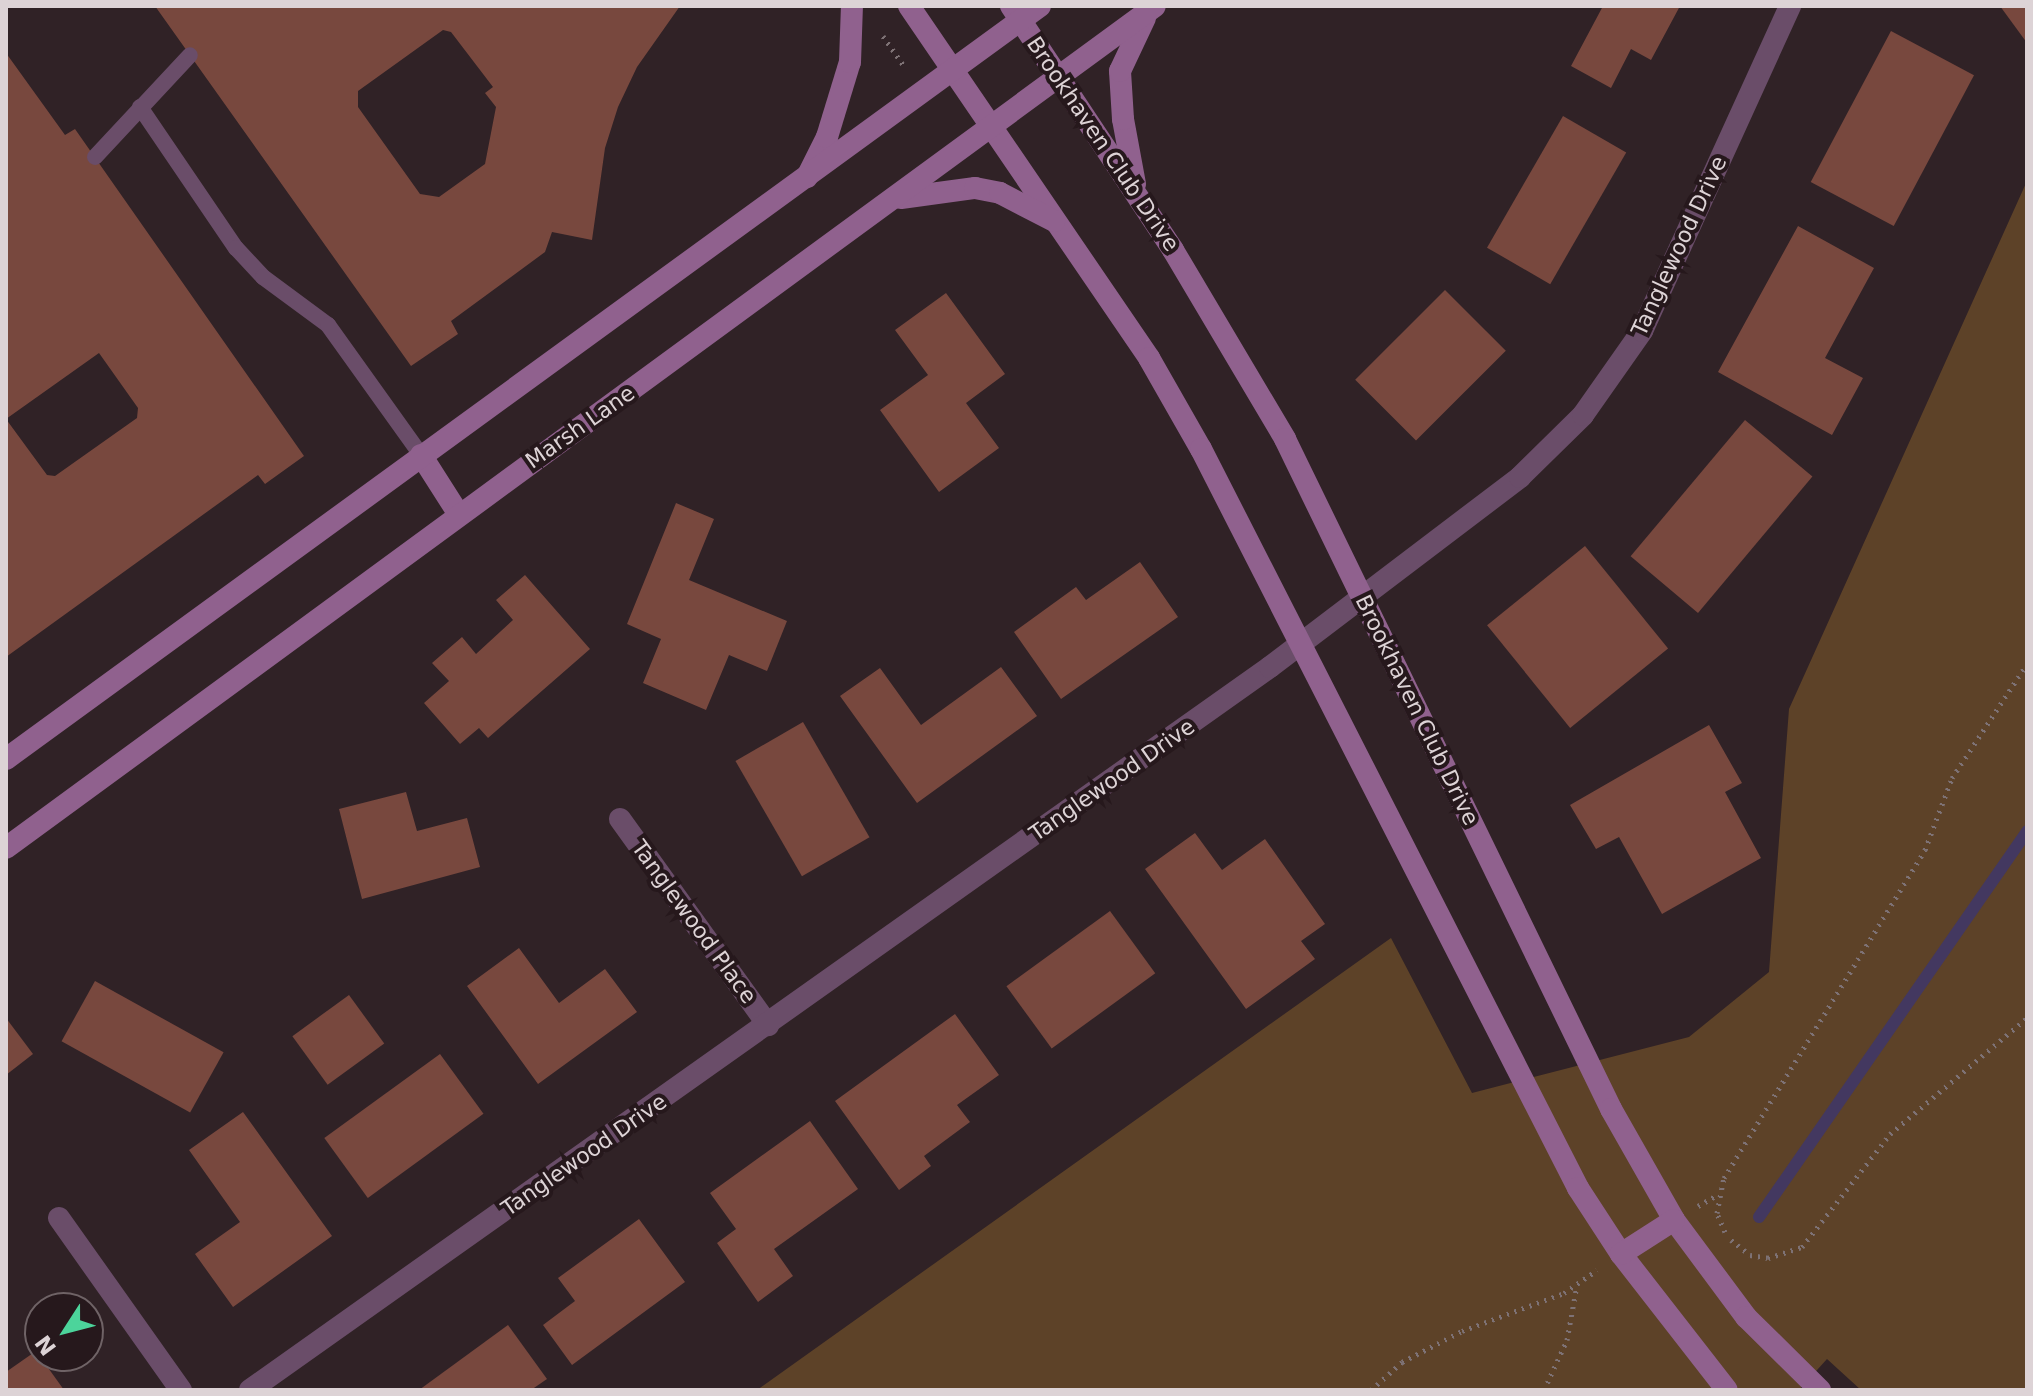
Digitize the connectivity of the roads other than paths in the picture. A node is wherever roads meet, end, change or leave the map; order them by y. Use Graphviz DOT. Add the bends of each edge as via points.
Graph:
graph roads {
  1 [pos="852,6"];
  2 [pos="909,6"];
  3 [pos="1040,6"];
  4 [pos="1790,6"];
  5 [pos="1153,8"];
  6 [pos="1016,13"];
  7 [pos="190,55"];
  8 [pos="953,71"];
  9 [pos="1059,77"];
  10 [pos="140,107"];
  11 [pos="992,127"];
  12 [pos="95,157"];
  13 [pos="805,181"];
  14 [pos="1137,193"];
  15 [pos="893,200"];
  16 [pos="1060,225"];
  17 [pos="421,455"];
  18 [pos="458,513"];
  19 [pos="1363,600"];
  20 [pos="1302,644"];
  21 [pos="6,759"];
  22 [pos="620,819"];
  23 [pos="6,848"];
  24 [pos="768,1025"];
  25 [pos="59,1218"];
  26 [pos="1674,1220"];
  27 [pos="1621,1254"];
  28 [pos="181,1390"];
  29 [pos="250,1390"];
  30 [pos="1727,1390"];
  31 [pos="1820,1390"];
  1 -- 13 [label="main road" via="850,62 827,137"];
  2 -- 8 [label="main road"];
  3 -- 6 [label="main road"];
  4 -- 19 [label="street, Tanglewood Drive" via="1642,331 1583,415 1520,477"];
  5 -- 9 [label="main road, Marsh Lane"];
  5 -- 14 [label="main road" via="1127,48 1120,71"];
  6 -- 8 [label="main road"];
  6 -- 9 [label="main road, Brookhaven Club Drive"];
  7 -- 10 [label="lane"];
  8 -- 11 [label="main road"];
  8 -- 13 [label="main road"];
  9 -- 11 [label="main road, Marsh Lane"];
  9 -- 14 [label="main road, Brookhaven Club Drive"];
  10 -- 12 [label="lane"];
  10 -- 17 [label="lane" via="236,248 263,277 328,325"];
  11 -- 15 [label="main road, Marsh Lane"];
  11 -- 16 [label="main road"];
  13 -- 17 [label="main road"];
  14 -- 19 [label="main road, Brookhaven Club Drive" via="1247,370"];
  15 -- 16 [label="main road" via="975,188 1010,197"];
  15 -- 18 [label="main road, Marsh Lane"];
  16 -- 20 [label="main road" via="1171,397"];
  17 -- 18 [label="main road"];
  17 -- 21 [label="main road"];
  18 -- 23 [label="main road, Marsh Lane"];
  19 -- 20 [label="street, Tanglewood Drive"];
  19 -- 26 [label="main road, Brookhaven Club Drive" via="1611,1109"];
  20 -- 24 [label="street, Tanglewood Drive"];
  20 -- 27 [label="main road" via="1578,1188"];
  22 -- 24 [label="street, Tanglewood Place"];
  24 -- 29 [label="street, Tanglewood Drive"];
  25 -- 28 [label="street"];
  26 -- 27 [label="main road"];
  26 -- 31 [label="main road, Brookhaven Club Drive" via="1746,1317"];
  27 -- 30 [label="main road"];
}
